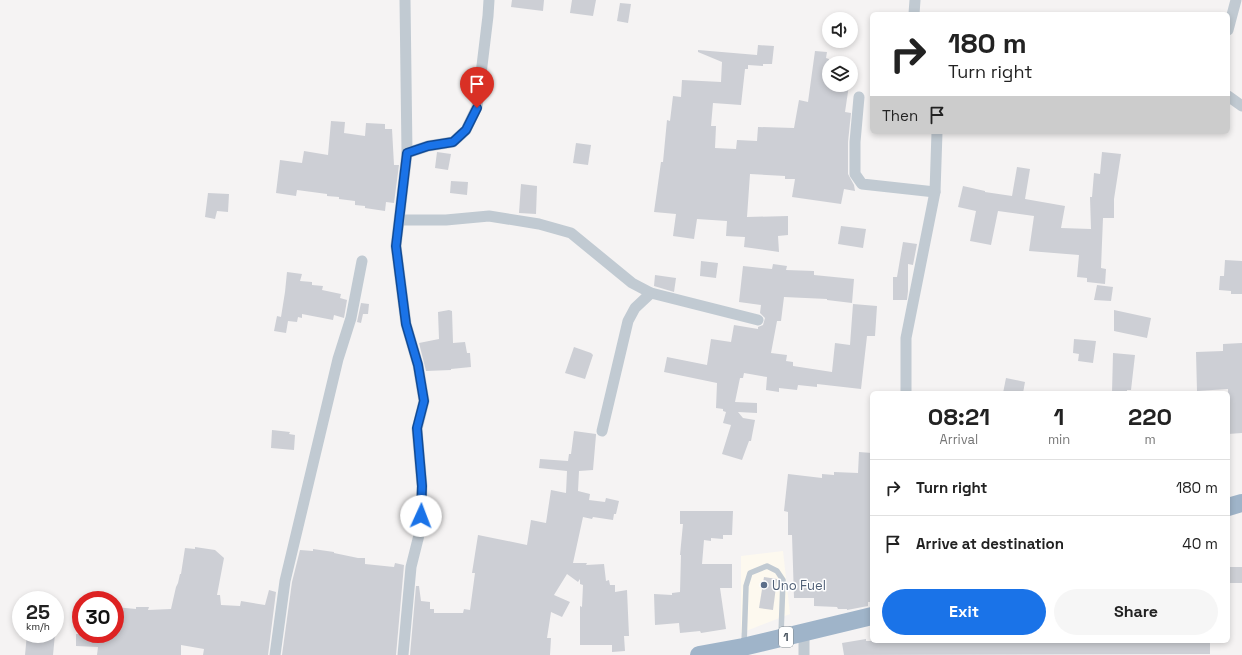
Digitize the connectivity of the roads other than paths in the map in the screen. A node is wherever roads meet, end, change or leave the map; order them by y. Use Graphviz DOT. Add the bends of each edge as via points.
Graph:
graph roads {
  1 [pos="405,0"];
  2 [pos="489,0"];
  3 [pos="915,0"];
  4 [pos="1236,0"];
  5 [pos="914,12"];
  6 [pos="1230,22"];
  7 [pos="859,97"];
  8 [pos="1230,97"];
  9 [pos="1242,106"];
  10 [pos="937,134"];
  11 [pos="407,153"];
  12 [pos="935,192"];
  13 [pos="400,220"];
  14 [pos="362,261"];
  15 [pos="650,293"];
  16 [pos="758,320"];
  17 [pos="906,391"];
  18 [pos="602,431"];
  19 [pos="1242,502"];
  20 [pos="1230,506"];
  21 [pos="870,616"];
  22 [pos="804,633"];
  23 [pos="781,638"];
  24 [pos="743,647"];
  25 [pos="275,655"];
  26 [pos="403,655"];
  27 [pos="699,655"];
  28 [pos="804,655"];
  1 -- 11 [label="street"];
  2 -- 11 [label="street" via="477,108 466,130 453,142"];
  3 -- 5 [label="street"];
  4 -- 6 [label="street"];
  7 -- 12 [label="street" via="855,174 862,184"];
  8 -- 9 [label="street"];
  10 -- 12 [label="street"];
  11 -- 13 [label="street"];
  12 -- 17 [label="street" via="906,338"];
  13 -- 15 [label="street" via="446,220 489,216 540,224 571,233 632,283"];
  13 -- 26 [label="street" via="396,246 406,324 418,365 424,401 417,428 422,486 420,531 411,567"];
  14 -- 25 [label="street" via="351,318 338,359 285,581"];
  15 -- 16 [label="street"];
  15 -- 18 [label="street" via="635,308 628,321"];
  19 -- 20 [label="highway"];
  21 -- 22 [label="highway, 1"];
  22 -- 23 [label="highway, 1"];
  22 -- 28 [label="street"];
  23 -- 24 [label="highway, 1"];
  23 -- 24 [label="lane" via="782,580 777,571 767,566 750,573 746,586"];
  24 -- 27 [label="highway, 1"];
}
